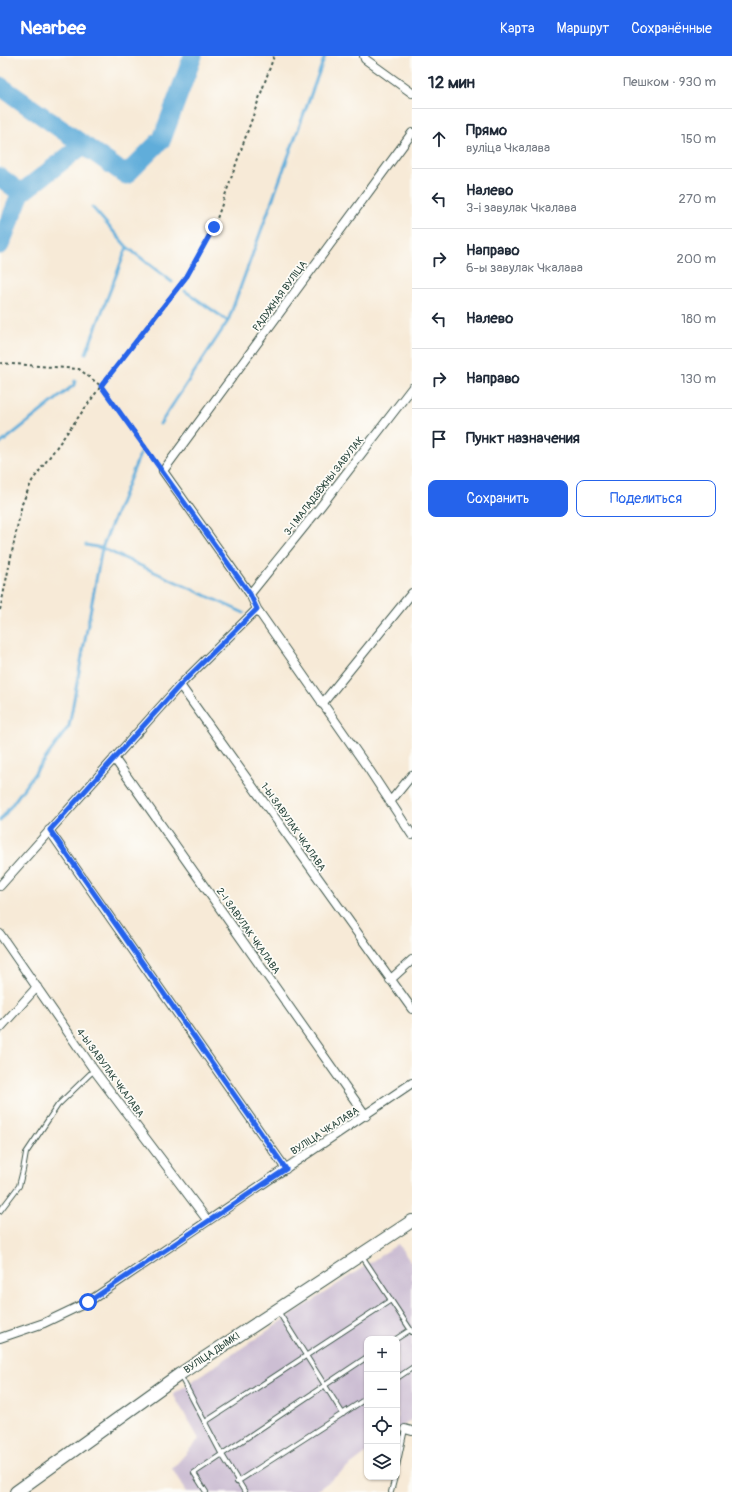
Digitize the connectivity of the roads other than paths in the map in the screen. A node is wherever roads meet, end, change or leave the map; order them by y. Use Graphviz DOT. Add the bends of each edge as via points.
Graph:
graph roads {
  1 [pos="364,56"];
  2 [pos="412,93"];
  3 [pos="412,133"];
  4 [pos="412,388"];
  5 [pos="412,592"];
  6 [pos="250,594"];
  7 [pos="257,609"];
  8 [pos="180,685"];
  9 [pos="322,704"];
  10 [pos="114,758"];
  11 [pos="412,775"];
  12 [pos="390,802"];
  13 [pos="50,830"];
  14 [pos="412,835"];
  15 [pos="0,886"];
  16 [pos="0,934"];
  17 [pos="412,960"];
  18 [pos="390,980"];
  19 [pos="37,987"];
  20 [pos="412,1010"];
  21 [pos="0,1028"];
  22 [pos="94,1070"];
  23 [pos="412,1083"];
  24 [pos="366,1116"];
  25 [pos="286,1169"];
  26 [pos="0,1211"];
  27 [pos="208,1221"];
  28 [pos="412,1221"];
  29 [pos="361,1254"];
  30 [pos="391,1300"];
  31 [pos="277,1309"];
  32 [pos="411,1331"];
  33 [pos="400,1337"];
  34 [pos="0,1338"];
  35 [pos="306,1356"];
  36 [pos="364,1359"];
  37 [pos="412,1368"];
  38 [pos="180,1374"];
  39 [pos="400,1376"];
  40 [pos="324,1384"];
  41 [pos="364,1400"];
  42 [pos="343,1414"];
  43 [pos="205,1422"];
  44 [pos="409,1430"];
  45 [pos="221,1453"];
  46 [pos="400,1457"];
  47 [pos="394,1480"];
  48 [pos="237,1482"];
  49 [pos="16,1492"];
  50 [pos="206,1492"];
  51 [pos="245,1492"];
  52 [pos="391,1492"];
  1 -- 2 [label="street"];
  3 -- 6 [label="street, РАДУЖНАЯ ВУЛІЦА" via="163,471"];
  4 -- 6 [label="street, 3-І МАЛАДЗЁЖНЫ ЗАВУЛАК"];
  5 -- 9 [label="street"];
  6 -- 7 [label="street"];
  7 -- 8 [label="street"];
  7 -- 9 [label="street"];
  8 -- 10 [label="street"];
  8 -- 18 [label="street, 1-Ы ЗАВУЛАК ЧКАЛАВА"];
  9 -- 12 [label="street"];
  10 -- 13 [label="street"];
  10 -- 24 [label="street, 2-І ЗАВУЛАК ЧКАЛАВА"];
  11 -- 12 [label="street"];
  12 -- 14 [label="street"];
  13 -- 15 [label="street"];
  13 -- 25 [label="street"];
  16 -- 19 [label="street, 4-Ы ЗАВУЛАК ЧКАЛАВА"];
  17 -- 18 [label="street"];
  18 -- 20 [label="street"];
  19 -- 21 [label="street"];
  19 -- 22 [label="street, 4-Ы ЗАВУЛАК ЧКАЛАВА"];
  22 -- 26 [label="lane" via="58,1105 30,1146 26,1153 19,1186"];
  22 -- 27 [label="street, 4-Ы ЗАВУЛАК ЧКАЛАВА"];
  23 -- 24 [label="street, ВУЛІЦА ЧКАЛАВА"];
  24 -- 25 [label="street, ВУЛІЦА ЧКАЛАВА"];
  25 -- 27 [label="street, ВУЛІЦА ЧКАЛАВА"];
  27 -- 34 [label="street, ВУЛІЦА ЧКАЛАВА" via="88,1302 44,1323"];
  28 -- 29 [label="street, ВУЛІЦА ДЫМКІ"];
  29 -- 30 [label="lane"];
  29 -- 31 [label="street, ВУЛІЦА ДЫМКІ"];
  30 -- 32 [label="lane"];
  30 -- 35 [label="lane"];
  31 -- 35 [label="lane"];
  31 -- 38 [label="street, ВУЛІЦА ДЫМКІ"];
  32 -- 33 [label="lane"];
  35 -- 40 [label="lane"];
  35 -- 43 [label="lane"];
  36 -- 40 [label="lane"];
  37 -- 39 [label="lane"];
  38 -- 43 [label="lane"];
  38 -- 49 [label="street, ВУЛІЦА ДЫМКІ"];
  40 -- 42 [label="lane"];
  40 -- 45 [label="lane"];
  41 -- 42 [label="lane"];
  42 -- 48 [label="lane"];
  43 -- 45 [label="lane"];
  44 -- 46 [label="lane"];
  45 -- 48 [label="lane"];
  45 -- 50 [label="lane" via="194,1473"];
  47 -- 52 [label="lane"];
  48 -- 51 [label="lane"];
}
